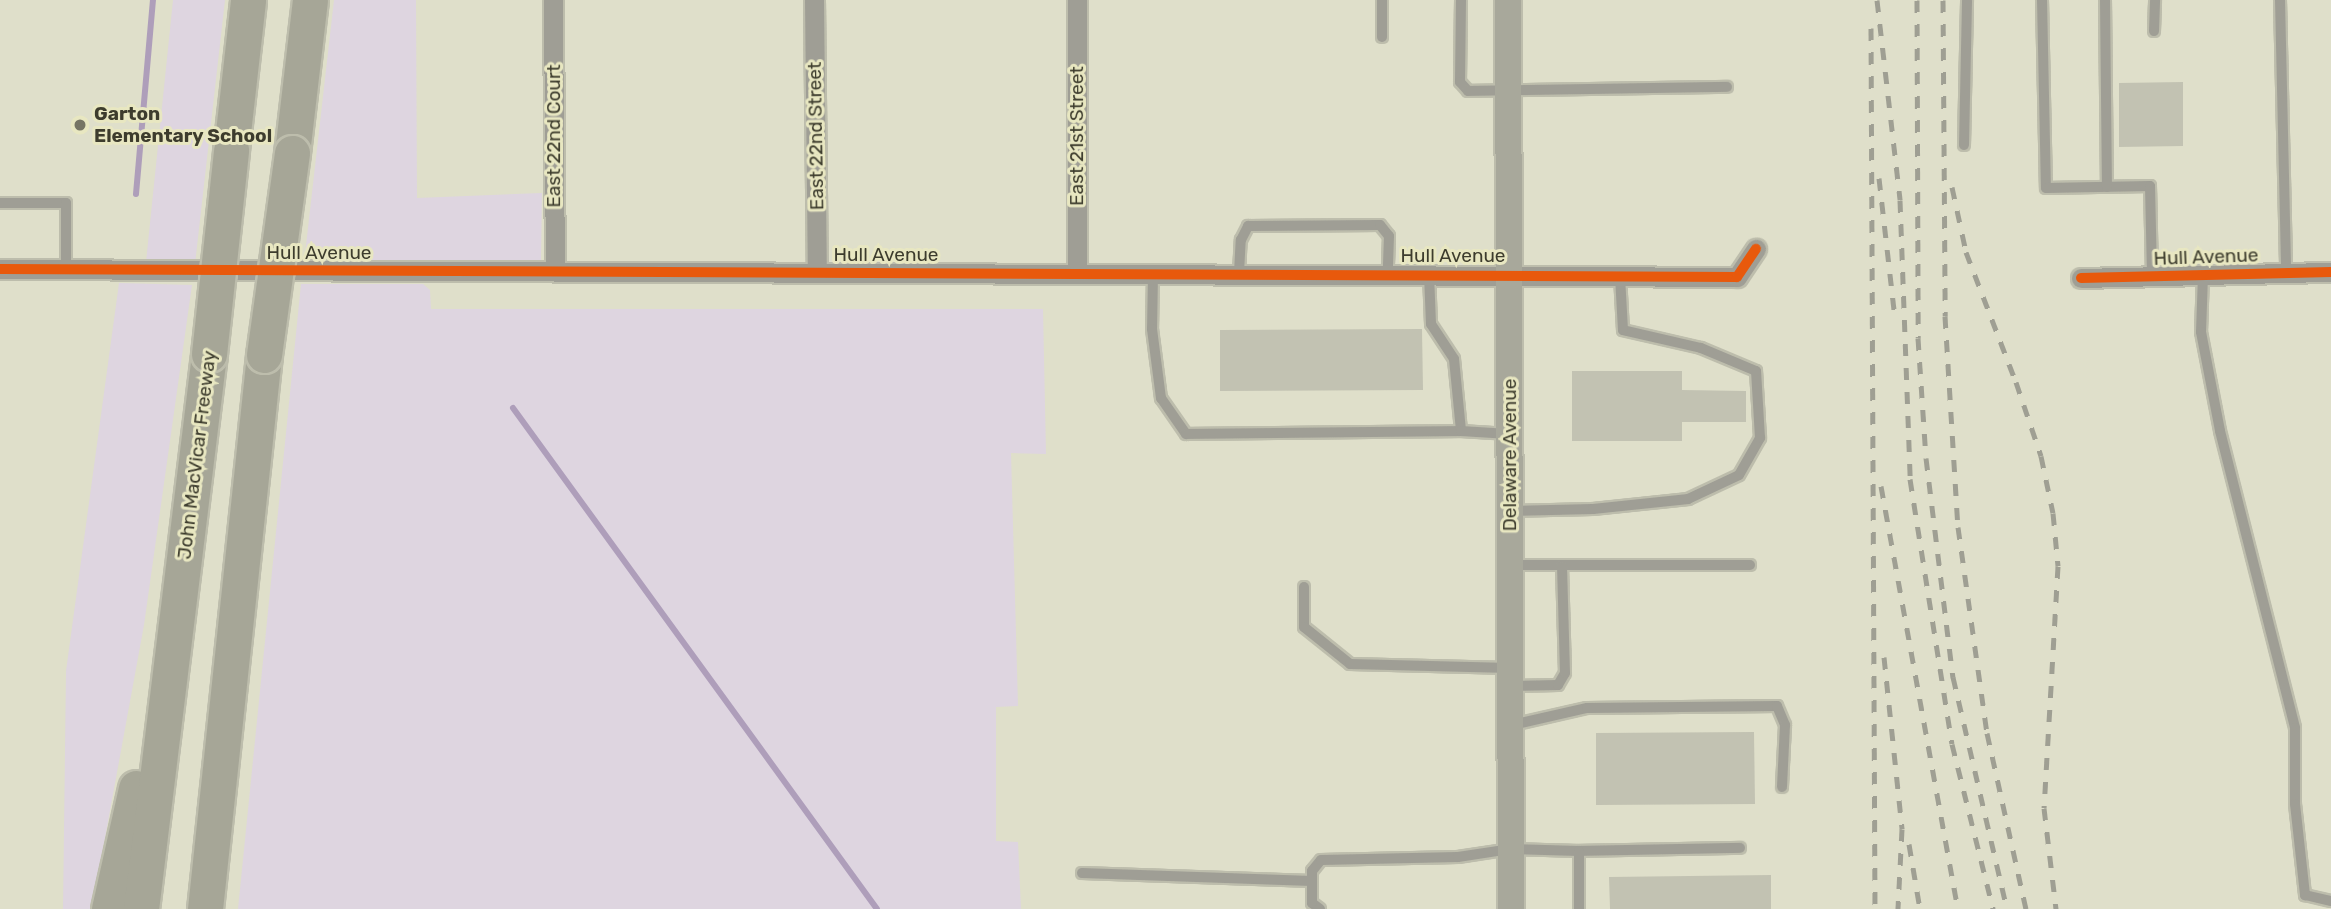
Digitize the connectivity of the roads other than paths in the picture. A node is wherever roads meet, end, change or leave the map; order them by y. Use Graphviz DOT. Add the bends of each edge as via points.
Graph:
graph roads {
  1 [pos="248,0"];
  2 [pos="310,0"];
  3 [pos="553,0"];
  4 [pos="814,0"];
  5 [pos="1077,0"];
  6 [pos="1382,0"];
  7 [pos="1461,0"];
  8 [pos="1508,0"];
  9 [pos="1967,0"];
  10 [pos="2042,0"];
  11 [pos="2105,0"];
  12 [pos="2155,0"];
  13 [pos="2280,0"];
  14 [pos="2154,30"];
  15 [pos="1381,37"];
  16 [pos="1727,87"];
  17 [pos="1508,92"];
  18 [pos="1964,145"];
  19 [pos="2107,187"];
  20 [pos="0,203"];
  21 [pos="1756,248"];
  22 [pos="0,269"];
  23 [pos="66,270"];
  24 [pos="555,271"];
  25 [pos="817,272"];
  26 [pos="2286,272"];
  27 [pos="2331,272"];
  28 [pos="1077,273"];
  29 [pos="1153,273"];
  30 [pos="1239,273"];
  31 [pos="1388,274"];
  32 [pos="1429,274"];
  33 [pos="1509,274"];
  34 [pos="2203,275"];
  35 [pos="1620,276"];
  36 [pos="2152,276"];
  37 [pos="2081,278"];
  38 [pos="1461,431"];
  39 [pos="1510,434"];
  40 [pos="1510,511"];
  41 [pos="1510,565"];
  42 [pos="1750,565"];
  43 [pos="1562,566"];
  44 [pos="1304,587"];
  45 [pos="181,590"];
  46 [pos="1510,677"];
  47 [pos="1510,726"];
  48 [pos="1782,787"];
  49 [pos="1740,848"];
  50 [pos="1511,849"];
  51 [pos="1579,851"];
  52 [pos="1082,873"];
  53 [pos="1312,881"];
  54 [pos="2331,901"];
  55 [pos="108,909"];
  56 [pos="141,909"];
  57 [pos="205,909"];
  58 [pos="1320,909"];
  59 [pos="1511,909"];
  60 [pos="1579,909"];
  1 -- 45 [label="highway, John MacVicar Freeway, bridge"];
  2 -- 57 [label="highway, bridge" via="264,355"];
  3 -- 24 [label="street, East 22nd Court"];
  4 -- 25 [label="street, East 22nd Street"];
  5 -- 28 [label="street, East 21st Street"];
  6 -- 15 [label="lane"];
  7 -- 17 [label="lane" via="1460,82 1468,91"];
  8 -- 17 [label="main road, Delaware Avenue"];
  9 -- 18 [label="lane"];
  10 -- 19 [label="lane" via="2046,188"];
  11 -- 19 [label="lane"];
  12 -- 14 [label="lane"];
  13 -- 26 [label="lane"];
  16 -- 17 [label="lane"];
  17 -- 33 [label="main road, Delaware Avenue"];
  19 -- 36 [label="lane" via="2150,186"];
  20 -- 23 [label="lane" via="65,203"];
  21 -- 35 [label="street, Hull Avenue" via="1737,277"];
  22 -- 23 [label="street, Hull Avenue"];
  23 -- 24 [label="street, Hull Avenue"];
  24 -- 25 [label="street, Hull Avenue"];
  25 -- 28 [label="street, Hull Avenue"];
  26 -- 27 [label="street, Hull Avenue"];
  26 -- 34 [label="street, Hull Avenue"];
  28 -- 29 [label="street, Hull Avenue"];
  29 -- 30 [label="street, Hull Avenue"];
  29 -- 38 [label="lane" via="1152,329 1161,398 1186,434"];
  30 -- 31 [label="street, Hull Avenue"];
  30 -- 31 [label="lane" via="1241,240 1248,226 1380,225 1389,236"];
  31 -- 32 [label="street, Hull Avenue"];
  32 -- 33 [label="street, Hull Avenue"];
  32 -- 38 [label="lane" via="1431,324 1454,359"];
  33 -- 35 [label="street, Hull Avenue"];
  33 -- 39 [label="main road, Delaware Avenue"];
  34 -- 36 [label="street, Hull Avenue"];
  34 -- 54 [label="lane" via="2201,332 2220,431 2295,728 2295,804 2305,895"];
  35 -- 40 [label="lane" via="1623,330 1701,348 1756,371 1760,438 1740,475 1688,499 1592,509"];
  36 -- 37 [label="street, Hull Avenue"];
  38 -- 39 [label="lane"];
  39 -- 40 [label="main road, Delaware Avenue"];
  40 -- 41 [label="main road, Delaware Avenue"];
  41 -- 43 [label="lane"];
  41 -- 46 [label="main road, Delaware Avenue"];
  42 -- 43 [label="lane"];
  43 -- 46 [label="lane" via="1564,673 1558,685"];
  44 -- 46 [label="lane" via="1304,627 1350,664"];
  45 -- 55 [label="highway"];
  45 -- 56 [label="highway, John MacVicar Freeway"];
  46 -- 47 [label="main road, Delaware Avenue"];
  47 -- 48 [label="lane" via="1587,708 1777,706 1785,725"];
  47 -- 50 [label="main road, Delaware Avenue"];
  49 -- 51 [label="lane"];
  50 -- 51 [label="lane"];
  50 -- 53 [label="lane" via="1458,857 1321,860 1312,871"];
  50 -- 59 [label="main road, Delaware Avenue"];
  51 -- 60 [label="lane"];
  52 -- 53 [label="lane"];
  53 -- 58 [label="lane" via="1312,904"];
}
